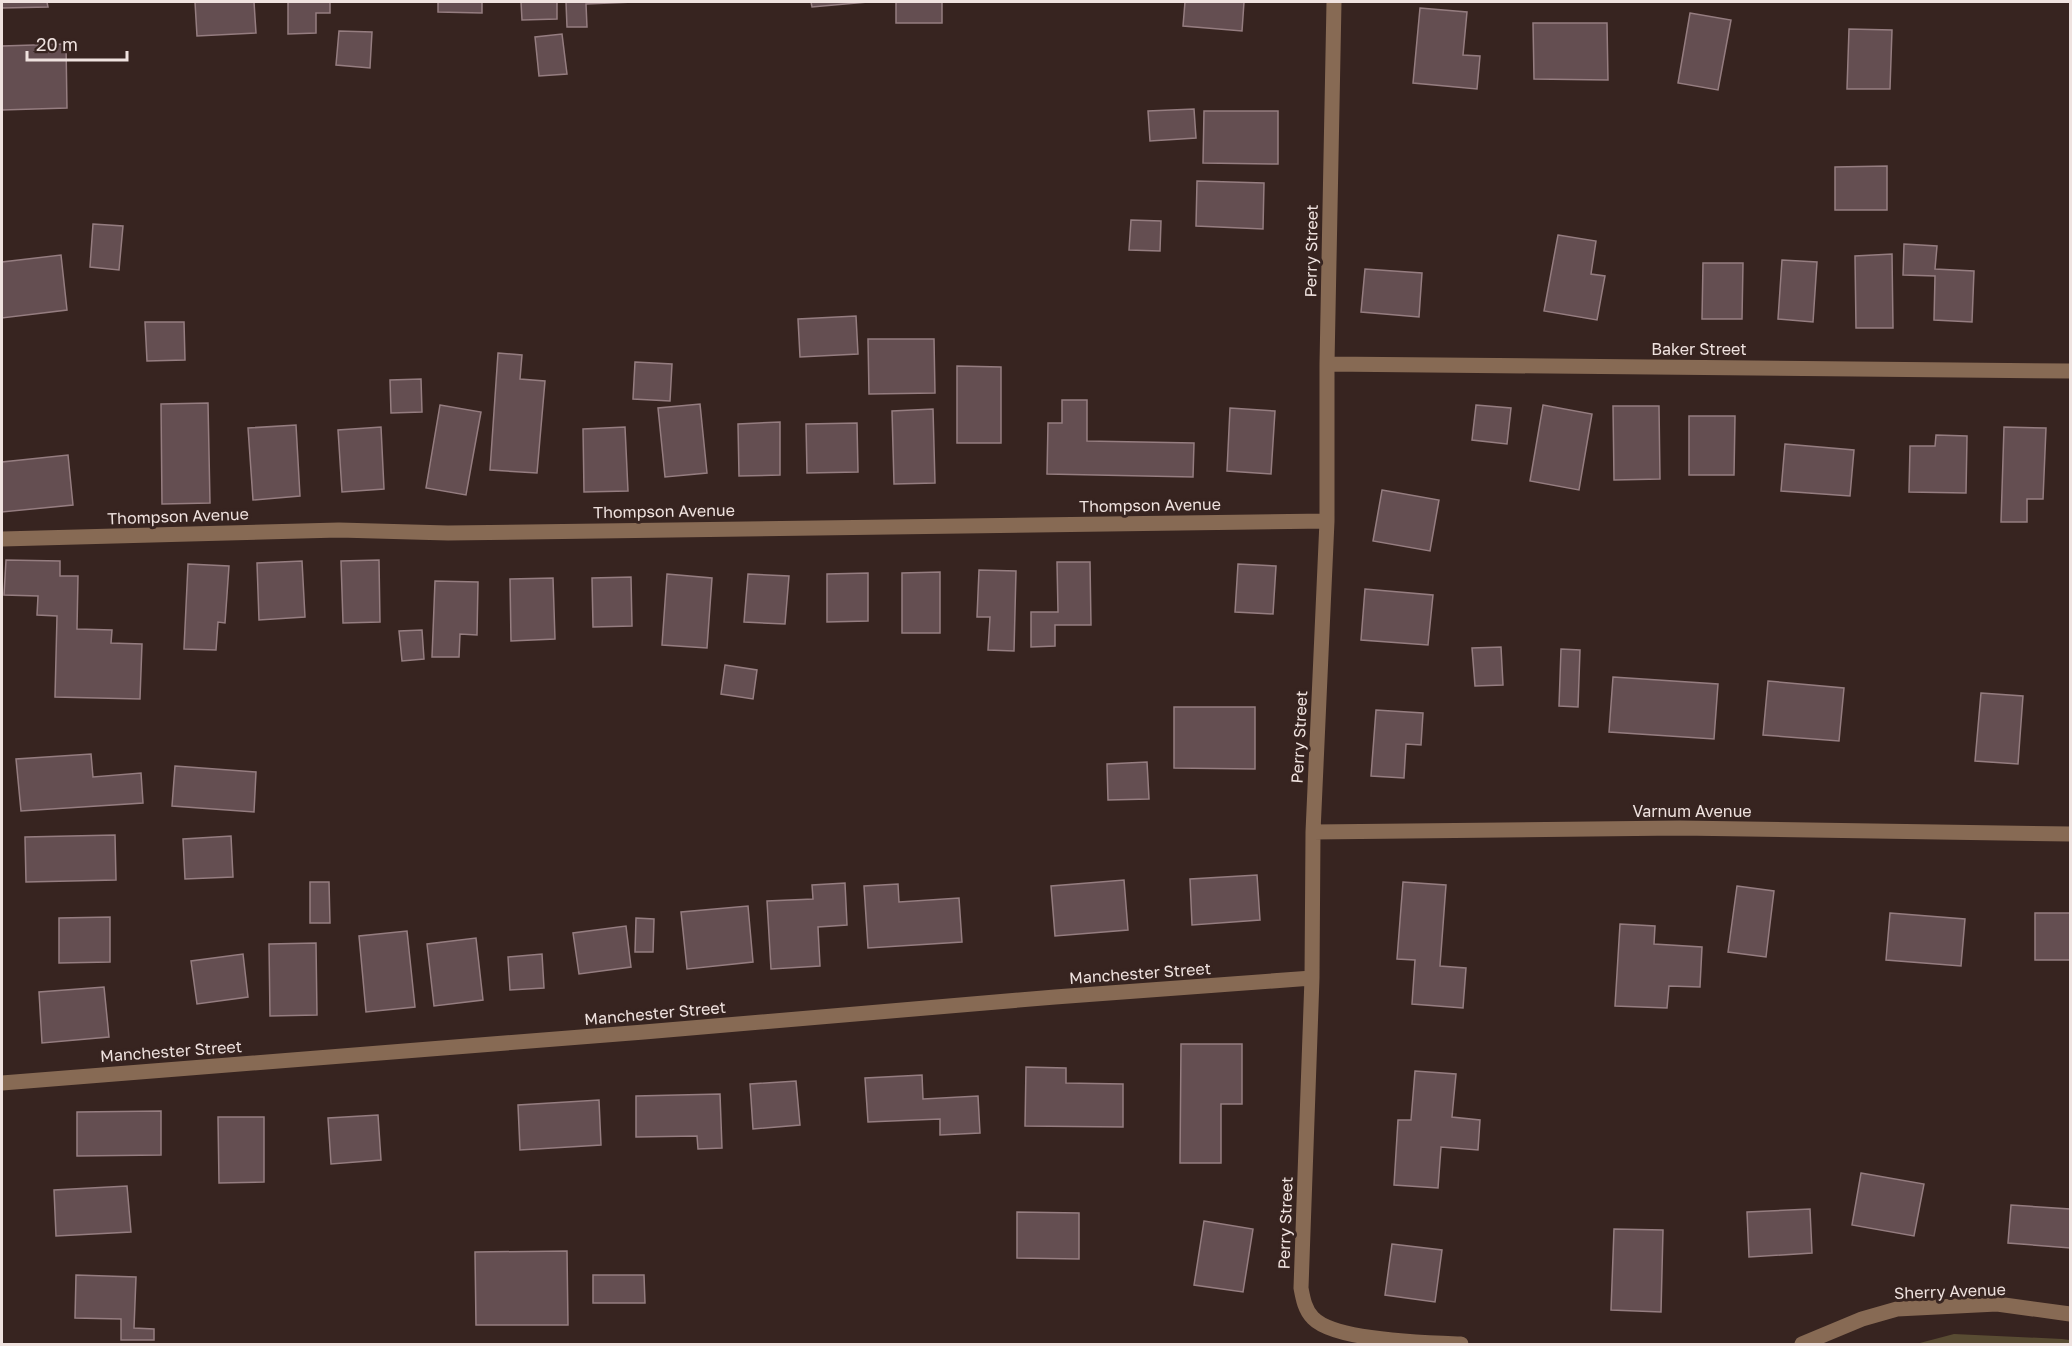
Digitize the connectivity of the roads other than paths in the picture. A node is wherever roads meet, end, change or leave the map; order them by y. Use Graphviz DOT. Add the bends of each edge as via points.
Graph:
graph roads {
  1 [pos="1334,2"];
  2 [pos="1327,364"];
  3 [pos="2070,371"];
  4 [pos="1327,521"];
  5 [pos="2,539"];
  6 [pos="1313,832"];
  7 [pos="2070,834"];
  8 [pos="1312,978"];
  9 [pos="2,1083"];
  10 [pos="2070,1314"];
  11 [pos="1461,1344"];
  12 [pos="1802,1344"];
  1 -- 2 [label="street, Perry Street"];
  2 -- 3 [label="street, Baker Street"];
  2 -- 4 [label="street, Perry Street"];
  4 -- 5 [label="street, Thompson Avenue" via="448,533 327,530"];
  4 -- 6 [label="street, Perry Street"];
  6 -- 7 [label="street, Varnum Avenue" via="1680,828"];
  6 -- 8 [label="street, Perry Street"];
  8 -- 9 [label="street, Manchester Street"];
  8 -- 11 [label="street, Perry Street" via="1301,1288 1306,1309 1314,1320 1338,1331 1393,1340"];
  10 -- 12 [label="street, Sherry Avenue" via="1997,1304 1897,1309"];
}
